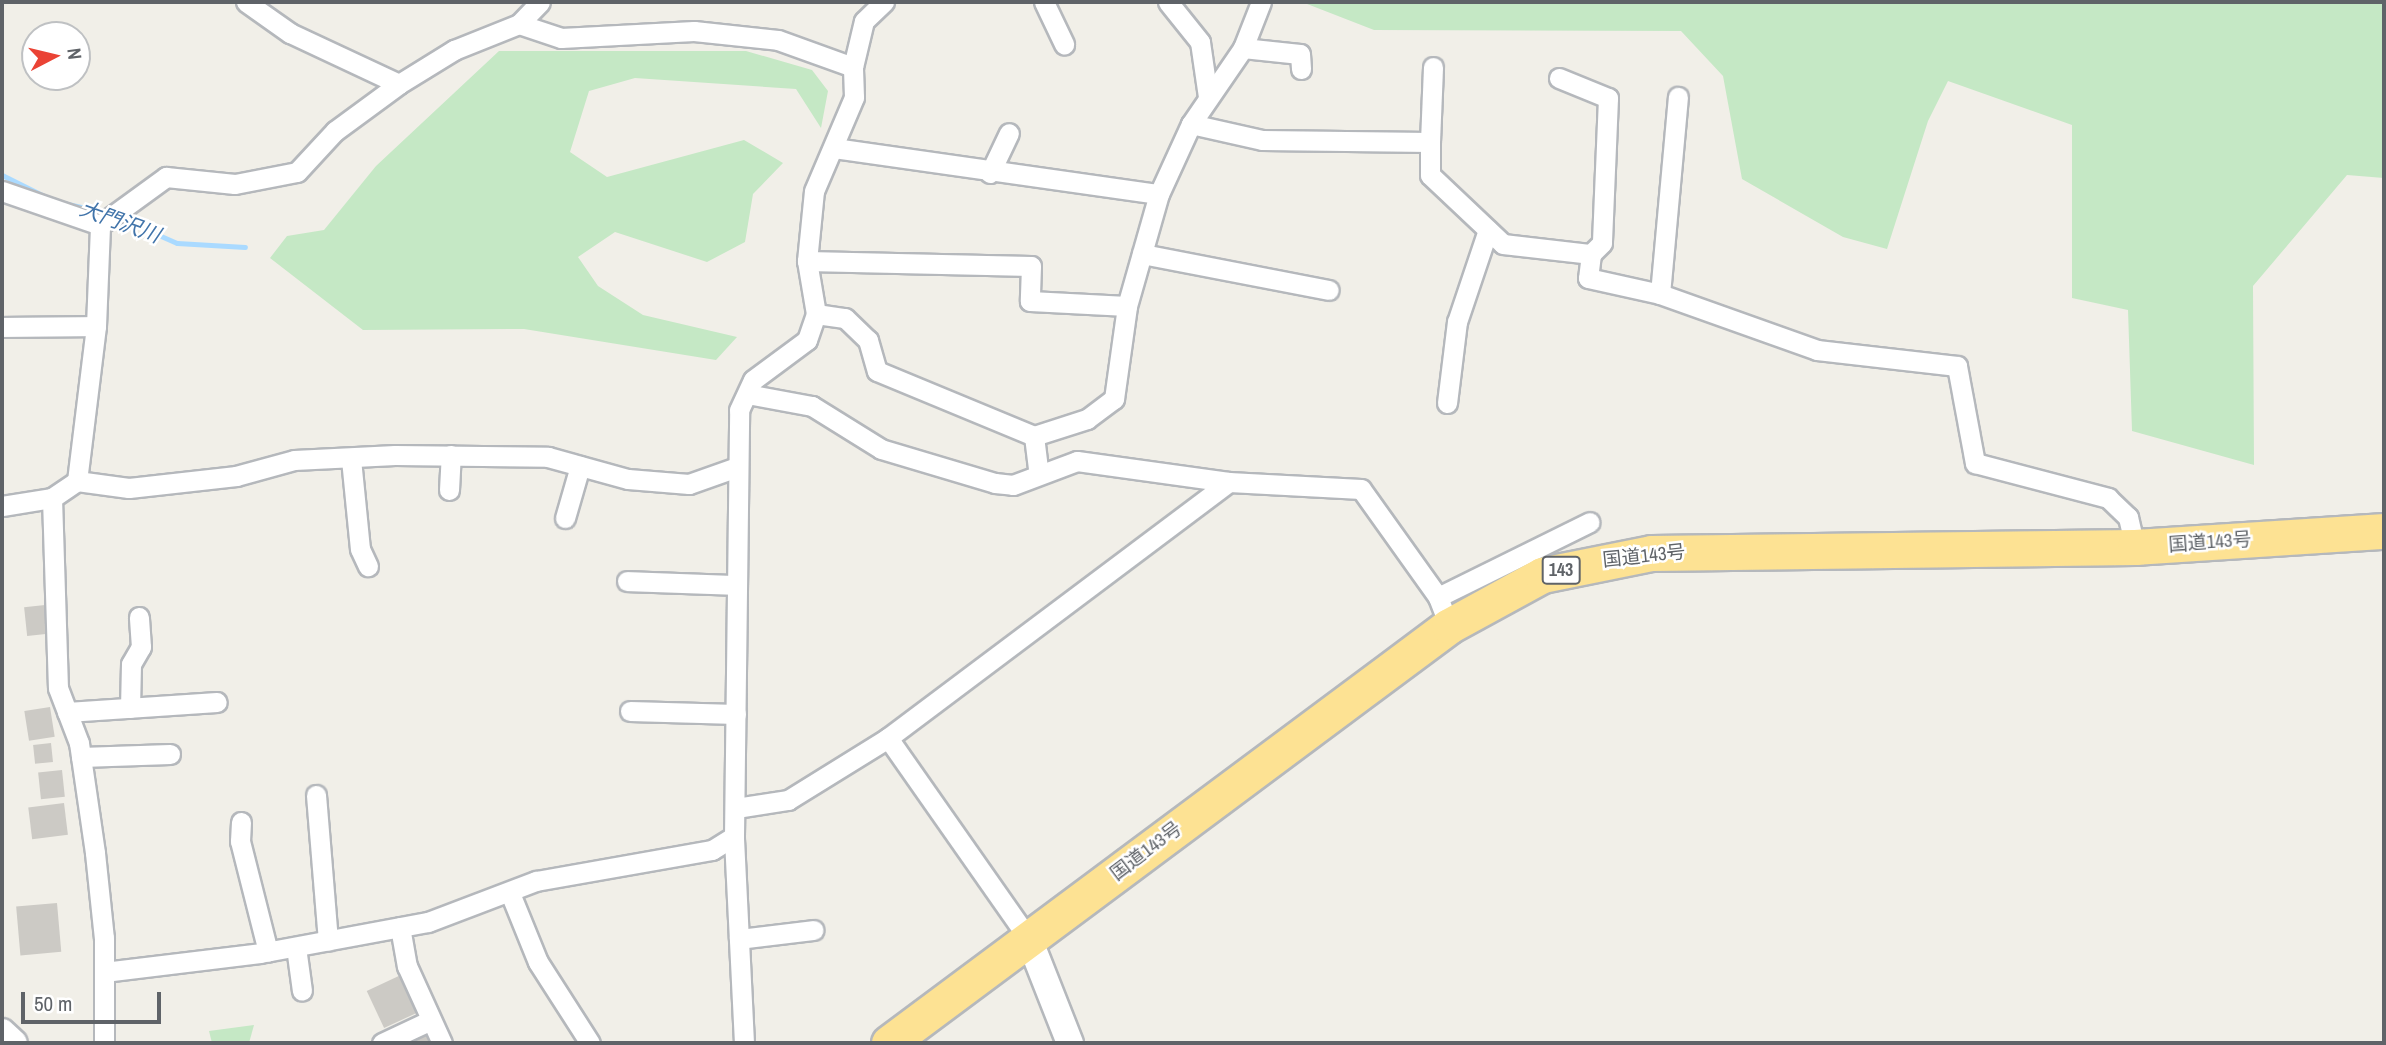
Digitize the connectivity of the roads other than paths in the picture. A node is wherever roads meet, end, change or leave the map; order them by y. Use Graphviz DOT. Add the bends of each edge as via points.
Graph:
graph roads {
  1 [pos="246,2"];
  2 [pos="540,2"];
  3 [pos="884,2"];
  4 [pos="1044,2"];
  5 [pos="1168,2"];
  6 [pos="1261,2"];
  7 [pos="519,24"];
  8 [pos="1064,44"];
  9 [pos="1242,48"];
  10 [pos="853,67"];
  11 [pos="1433,67"];
  12 [pos="1301,69"];
  13 [pos="1559,78"];
  14 [pos="399,84"];
  15 [pos="1208,97"];
  16 [pos="1678,97"];
  17 [pos="1191,124"];
  18 [pos="1009,133"];
  19 [pos="1430,142"];
  20 [pos="835,148"];
  21 [pos="990,173"];
  22 [pos="2,191"];
  23 [pos="1159,194"];
  24 [pos="100,225"];
  25 [pos="1488,230"];
  26 [pos="1142,254"];
  27 [pos="1591,254"];
  28 [pos="807,261"];
  29 [pos="1329,290"];
  30 [pos="1660,294"];
  31 [pos="1127,306"];
  32 [pos="816,314"];
  33 [pos="96,326"];
  34 [pos="2,327"];
  35 [pos="747,394"];
  36 [pos="1447,402"];
  37 [pos="1034,436"];
  38 [pos="451,455"];
  39 [pos="351,458"];
  40 [pos="580,466"];
  41 [pos="737,467"];
  42 [pos="1039,475"];
  43 [pos="77,481"];
  44 [pos="1229,482"];
  45 [pos="449,490"];
  46 [pos="52,498"];
  47 [pos="2,506"];
  48 [pos="565,518"];
  49 [pos="1590,522"];
  50 [pos="2384,531"];
  51 [pos="2135,547"];
  52 [pos="368,566"];
  53 [pos="627,581"];
  54 [pos="737,585"];
  55 [pos="1443,612"];
  56 [pos="139,617"];
  57 [pos="217,702"];
  58 [pos="130,708"];
  59 [pos="630,711"];
  60 [pos="67,712"];
  61 [pos="736,714"];
  62 [pos="888,738"];
  63 [pos="170,754"];
  64 [pos="81,757"];
  65 [pos="316,795"];
  66 [pos="736,808"];
  67 [pos="242,822"];
  68 [pos="734,836"];
  69 [pos="510,893"];
  70 [pos="400,927"];
  71 [pos="813,930"];
  72 [pos="739,939"];
  73 [pos="1029,939"];
  74 [pos="328,941"];
  75 [pos="296,947"];
  76 [pos="268,952"];
  77 [pos="104,972"];
  78 [pos="302,991"];
  79 [pos="431,1020"];
  80 [pos="2,1032"];
  81 [pos="14,1043"];
  82 [pos="104,1043"];
  83 [pos="382,1043"];
  84 [pos="442,1043"];
  85 [pos="590,1043"];
  86 [pos="744,1043"];
  87 [pos="889,1043"];
  88 [pos="1070,1043"];
  1 -- 14 [label="street" via="290,33"];
  2 -- 7 [label="street"];
  3 -- 10 [label="street" via="864,21"];
  4 -- 8 [label="street"];
  5 -- 15 [label="street" via="1200,42"];
  6 -- 9 [label="street"];
  7 -- 10 [label="street" via="561,38 694,32 778,40"];
  7 -- 14 [label="street" via="454,50"];
  9 -- 12 [label="street" via="1300,54"];
  9 -- 15 [label="street"];
  10 -- 20 [label="street" via="854,97"];
  11 -- 19 [label="street"];
  13 -- 27 [label="street" via="1608,98 1602,243"];
  14 -- 24 [label="street" via="335,131 297,172 235,184 166,177"];
  15 -- 17 [label="street"];
  16 -- 30 [label="street"];
  17 -- 19 [label="street" via="1262,140"];
  17 -- 23 [label="street"];
  18 -- 21 [label="street"];
  19 -- 25 [label="street" via="1430,175"];
  20 -- 21 [label="street"];
  20 -- 28 [label="street" via="814,191"];
  21 -- 23 [label="street"];
  22 -- 24 [label="street"];
  23 -- 26 [label="street"];
  24 -- 33 [label="street"];
  25 -- 27 [label="street" via="1503,244"];
  25 -- 36 [label="street" via="1457,322"];
  26 -- 29 [label="street"];
  26 -- 31 [label="street"];
  27 -- 30 [label="street" via="1588,278"];
  28 -- 31 [label="street" via="1031,266 1030,301"];
  28 -- 32 [label="street"];
  30 -- 51 [label="street" via="1817,350 1957,366 1975,463 2108,498 2128,517"];
  31 -- 37 [label="street" via="1114,399 1087,418"];
  32 -- 35 [label="street" via="807,340 753,380"];
  32 -- 37 [label="street" via="845,318 868,340 877,371"];
  33 -- 34 [label="street"];
  33 -- 43 [label="street"];
  35 -- 41 [label="street" via="739,410"];
  35 -- 42 [label="street" via="812,406 881,449 995,483"];
  37 -- 42 [label="street"];
  38 -- 39 [label="street"];
  38 -- 40 [label="street" via="548,457"];
  38 -- 45 [label="street"];
  39 -- 43 [label="street" via="294,460 236,476 129,488"];
  39 -- 52 [label="street"];
  40 -- 41 [label="street" via="628,479 689,484"];
  40 -- 48 [label="street"];
  41 -- 54 [label="street"];
  42 -- 44 [label="street" via="1077,461 1103,461"];
  43 -- 46 [label="street"];
  44 -- 55 [label="street" via="1361,489"];
  44 -- 62 [label="street"];
  46 -- 47 [label="street"];
  46 -- 60 [label="street" via="58,688"];
  49 -- 55 [label="street"];
  50 -- 51 [label="highway, 国道143号 / 143"];
  51 -- 55 [label="highway, 国道143号 / 143" via="1651,553 1542,575"];
  53 -- 54 [label="street"];
  54 -- 61 [label="street"];
  55 -- 73 [label="highway, 国道143号 / 143"];
  56 -- 58 [label="street" via="141,647 131,664"];
  57 -- 58 [label="street"];
  58 -- 60 [label="street"];
  59 -- 61 [label="street"];
  60 -- 64 [label="street"];
  61 -- 66 [label="street"];
  62 -- 66 [label="street" via="788,800"];
  62 -- 73 [label="street"];
  63 -- 64 [label="street"];
  64 -- 77 [label="street"];
  65 -- 74 [label="street"];
  66 -- 68 [label="street"];
  67 -- 76 [label="street" via="240,841"];
  68 -- 69 [label="street" via="712,850 563,874"];
  68 -- 72 [label="street"];
  69 -- 70 [label="street"];
  69 -- 85 [label="street" via="538,962"];
  70 -- 74 [label="street"];
  70 -- 79 [label="street" via="407,966"];
  71 -- 72 [label="street"];
  72 -- 86 [label="street"];
  73 -- 87 [label="highway, 国道143号 / 143"];
  73 -- 88 [label="street"];
  74 -- 75 [label="street"];
  75 -- 76 [label="street"];
  75 -- 78 [label="street"];
  76 -- 77 [label="street"];
  77 -- 82 [label="street"];
  79 -- 83 [label="street"];
  79 -- 84 [label="street"];
  80 -- 81 [label="street"];
}
